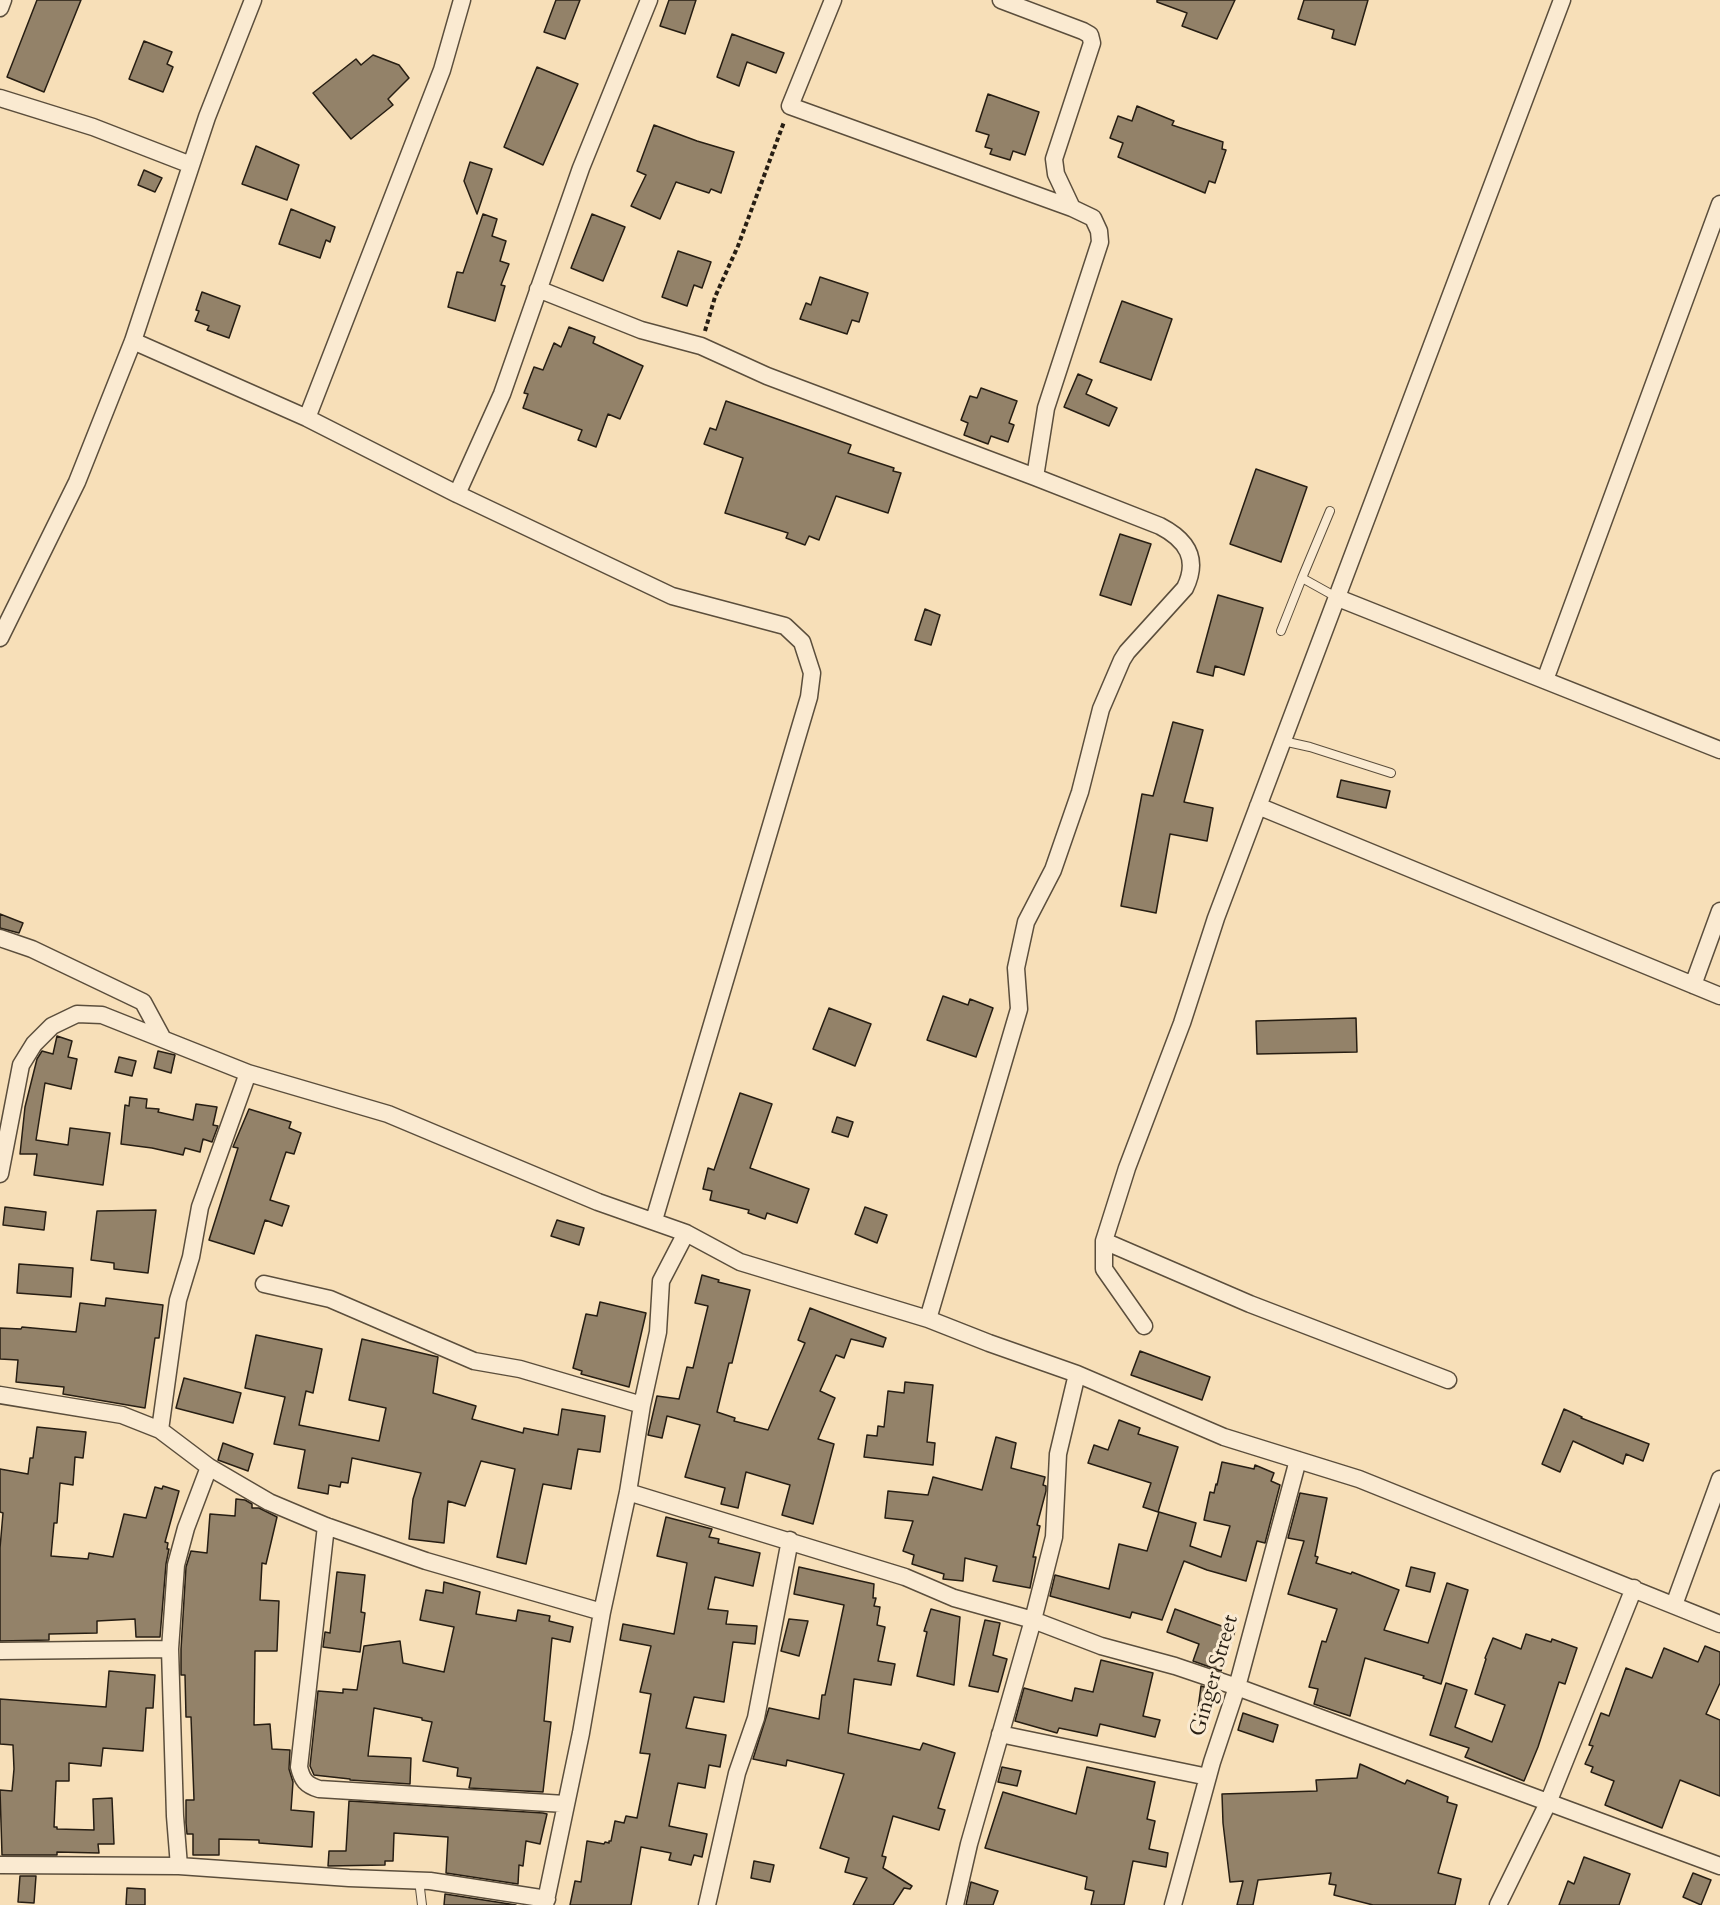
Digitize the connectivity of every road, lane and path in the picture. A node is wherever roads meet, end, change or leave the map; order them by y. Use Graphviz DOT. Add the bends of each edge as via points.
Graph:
graph roads {
  1 [pos="3,0"];
  2 [pos="253,0"];
  3 [pos="462,0"];
  4 [pos="649,0"];
  5 [pos="833,0"];
  6 [pos="1001,0"];
  7 [pos="1562,0"];
  8 [pos="0,8"];
  9 [pos="0,98"];
  10 [pos="790,106"];
  11 [pos="191,165"];
  12 [pos="1720,204"];
  13 [pos="1072,208"];
  14 [pos="538,290"];
  15 [pos="133,341"];
  16 [pos="701,346"];
  17 [pos="307,418"];
  18 [pos="1035,477"];
  19 [pos="457,494"];
  20 [pos="1330,511"];
  21 [pos="1302,578"];
  22 [pos="1338,598"];
  23 [pos="1281,631"];
  24 [pos="0,638"];
  25 [pos="1545,680"];
  26 [pos="1283,741"];
  27 [pos="1720,750"];
  28 [pos="1391,774"];
  29 [pos="1258,806"];
  30 [pos="1720,911"];
  31 [pos="0,938"];
  32 [pos="1693,985"];
  33 [pos="1720,996"];
  34 [pos="163,1039"];
  35 [pos="248,1073"];
  36 [pos="0,1174"];
  37 [pos="654,1220"];
  38 [pos="686,1233"];
  39 [pos="1104,1241"];
  40 [pos="264,1284"];
  41 [pos="928,1319"];
  42 [pos="1144,1326"];
  43 [pos="1077,1374"];
  44 [pos="1448,1380"];
  45 [pos="0,1395"];
  46 [pos="642,1405"];
  47 [pos="160,1430"];
  48 [pos="1298,1460"];
  49 [pos="209,1467"];
  50 [pos="1720,1479"];
  51 [pos="628,1492"];
  52 [pos="326,1526"];
  53 [pos="790,1540"];
  54 [pos="1634,1588"];
  55 [pos="1674,1605"];
  56 [pos="602,1612"];
  57 [pos="1033,1620"];
  58 [pos="1720,1624"];
  59 [pos="170,1649"];
  60 [pos="0,1651"];
  61 [pos="1237,1687"];
  62 [pos="1000,1734"];
  63 [pos="1208,1778"];
  64 [pos="1548,1803"];
  65 [pos="565,1804"];
  66 [pos="0,1865"];
  67 [pos="178,1866"];
  68 [pos="1720,1866"];
  69 [pos="419,1880"];
  70 [pos="546,1902"];
  71 [pos="422,1905"];
  72 [pos="707,1905"];
  73 [pos="955,1905"];
  74 [pos="1173,1905"];
  75 [pos="1498,1905"];
  1 -- 8 [label="street"];
  2 -- 11 [label="street"];
  3 -- 17 [label="street" via="442,70"];
  4 -- 14 [label="street" via="581,168"];
  5 -- 10 [label="street"];
  6 -- 13 [label="street" via="1090,35 1092,43 1054,159 1056,174"];
  7 -- 22 [label="street"];
  9 -- 11 [label="street" via="93,127"];
  10 -- 13 [label="street"];
  10 -- 16 [label="path" via="715,297"];
  11 -- 15 [label="street"];
  12 -- 25 [label="street"];
  13 -- 18 [label="street" via="1093,218 1100,242 1046,408"];
  14 -- 16 [label="street" via="641,330"];
  14 -- 19 [label="street" via="502,394"];
  15 -- 17 [label="street"];
  15 -- 24 [label="street" via="77,483"];
  16 -- 18 [label="street" via="768,376"];
  17 -- 19 [label="street"];
  18 -- 41 [label="street" via="1171,532 1186,546 1191,577 1122,660 1101,709 1080,792 1053,870 1026,922 1016,968 1019,1009"];
  19 -- 37 [label="street" via="672,596 784,626 802,642 812,673 809,697"];
  20 -- 21 [label="lane"];
  21 -- 22 [label="lane"];
  21 -- 23 [label="lane"];
  22 -- 25 [label="street"];
  22 -- 26 [label="street"];
  25 -- 27 [label="street"];
  26 -- 28 [label="lane"];
  26 -- 29 [label="street"];
  29 -- 32 [label="street"];
  29 -- 39 [label="street"];
  30 -- 32 [label="street"];
  31 -- 34 [label="street" via="32,948 144,1002"];
  32 -- 33 [label="street"];
  34 -- 35 [label="street"];
  34 -- 36 [label="street" via="102,1015 77,1014 52,1026 21,1065"];
  35 -- 37 [label="street" via="388,1114 598,1202"];
  35 -- 47 [label="street" via="200,1207 178,1300"];
  37 -- 38 [label="street"];
  38 -- 41 [label="street" via="740,1262"];
  38 -- 46 [label="street" via="661,1281 658,1332"];
  39 -- 42 [label="street" via="1104,1269"];
  39 -- 44 [label="street" via="1250,1304"];
  40 -- 46 [label="street" via="330,1299 474,1361 520,1369"];
  41 -- 43 [label="street"];
  43 -- 48 [label="street" via="1224,1437"];
  43 -- 57 [label="street" via="1058,1454 1054,1537"];
  45 -- 47 [label="street" via="122,1415"];
  46 -- 51 [label="street"];
  47 -- 49 [label="street"];
  48 -- 54 [label="street" via="1359,1479"];
  48 -- 61 [label="street, Ginger Street"];
  49 -- 52 [label="street" via="270,1502"];
  49 -- 59 [label="street" via="176,1565"];
  50 -- 55 [label="street"];
  51 -- 53 [label="street"];
  51 -- 56 [label="street"];
  52 -- 56 [label="street" via="426,1561"];
  52 -- 65 [label="street" via="299,1767 307,1785 319,1789"];
  53 -- 57 [label="street" via="905,1577 954,1598"];
  53 -- 72 [label="street" via="756,1718 737,1773"];
  54 -- 55 [label="street"];
  54 -- 64 [label="street"];
  55 -- 58 [label="street"];
  56 -- 65 [label="street"];
  57 -- 61 [label="street" via="1101,1646"];
  57 -- 62 [label="street"];
  59 -- 60 [label="street"];
  59 -- 67 [label="street"];
  61 -- 63 [label="street, Ginger Street"];
  61 -- 64 [label="street"];
  62 -- 63 [label="street"];
  62 -- 73 [label="street"];
  63 -- 74 [label="street, Ginger Street"];
  64 -- 68 [label="street"];
  64 -- 75 [label="street"];
  65 -- 70 [label="street"];
  66 -- 67 [label="street"];
  67 -- 69 [label="street"];
  69 -- 70 [label="street"];
  69 -- 71 [label="lane"];
}
